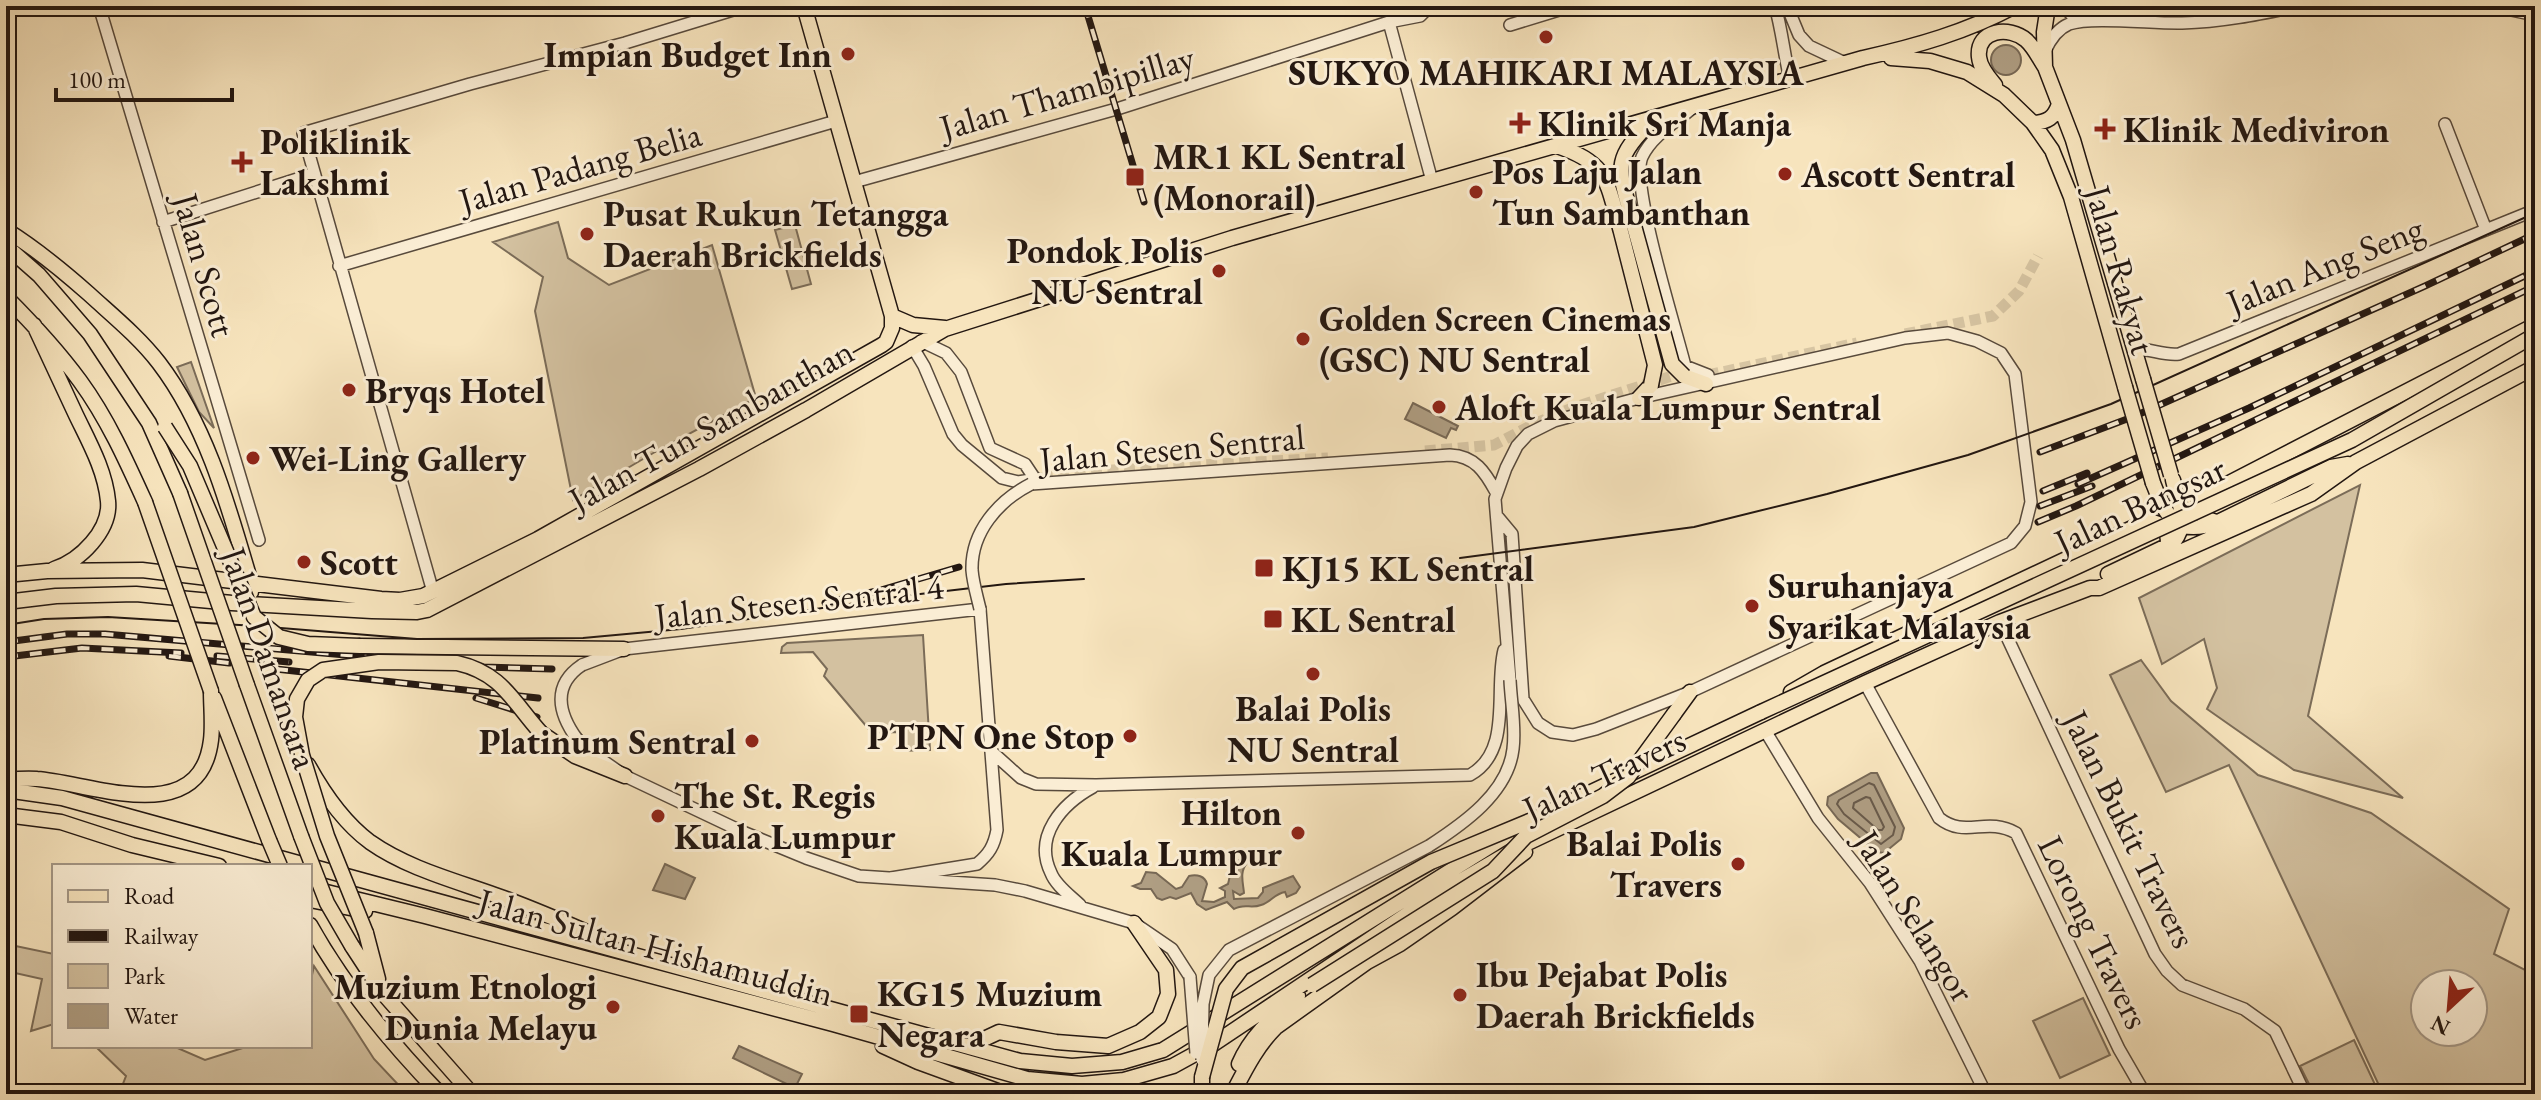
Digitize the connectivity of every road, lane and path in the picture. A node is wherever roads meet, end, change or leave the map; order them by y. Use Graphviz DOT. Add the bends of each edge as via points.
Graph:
graph roads {
  1 [pos="99,6"];
  2 [pos="746,6"];
  3 [pos="804,6"];
  4 [pos="1430,6"];
  5 [pos="1572,6"];
  6 [pos="1775,6"];
  7 [pos="1787,6"];
  8 [pos="1992,6"];
  9 [pos="2015,6"];
  10 [pos="2048,6"];
  11 [pos="2063,6"];
  12 [pos="2299,6"];
  13 [pos="2492,6"];
  14 [pos="2535,15"];
  15 [pos="1988,21"];
  16 [pos="2083,21"];
  17 [pos="1389,22"];
  18 [pos="1510,25"];
  19 [pos="1863,58"];
  20 [pos="2045,59"];
  21 [pos="1845,63"];
  22 [pos="1790,79"];
  23 [pos="2004,95"];
  24 [pos="2059,104"];
  25 [pos="1694,107"];
  26 [pos="1655,118"];
  27 [pos="836,121"];
  28 [pos="2033,123"];
  29 [pos="2445,124"];
  30 [pos="1555,146"];
  31 [pos="313,174"];
  32 [pos="1432,181"];
  33 [pos="854,182"];
  34 [pos="2535,210"];
  35 [pos="163,222"];
  36 [pos="1626,225"];
  37 [pos="6,230"];
  38 [pos="2486,230"];
  39 [pos="6,246"];
  40 [pos="339,266"];
  41 [pos="6,297"];
  42 [pos="892,316"];
  43 [pos="34,325"];
  44 [pos="2535,325"];
  45 [pos="945,329"];
  46 [pos="90,334"];
  47 [pos="2535,335"];
  48 [pos="916,343"];
  49 [pos="2134,349"];
  50 [pos="2535,367"];
  51 [pos="1707,379"];
  52 [pos="1639,398"];
  53 [pos="2356,462"];
  54 [pos="2172,478"];
  55 [pos="1036,481"];
  56 [pos="2154,485"];
  57 [pos="1496,492"];
  58 [pos="2204,496"];
  59 [pos="1497,516"];
  60 [pos="2147,521"];
  61 [pos="2218,522"];
  62 [pos="2183,526"];
  63 [pos="259,540"];
  64 [pos="2167,546"];
  65 [pos="47,571"];
  66 [pos="6,575"];
  67 [pos="251,583"];
  68 [pos="2090,588"];
  69 [pos="433,592"];
  70 [pos="6,602"];
  71 [pos="232,603"];
  72 [pos="980,609"];
  73 [pos="2000,622"];
  74 [pos="1506,640"];
  75 [pos="624,649"];
  76 [pos="1865,683"];
  77 [pos="211,691"];
  78 [pos="1690,692"];
  79 [pos="1761,712"];
  80 [pos="1743,720"];
  81 [pos="1766,732"];
  82 [pos="991,751"];
  83 [pos="302,755"];
  84 [pos="625,776"];
  85 [pos="6,780"];
  86 [pos="1096,785"];
  87 [pos="6,790"];
  88 [pos="6,815"];
  89 [pos="1532,820"];
  90 [pos="1554,830"];
  91 [pos="211,864"];
  92 [pos="277,864"];
  93 [pos="303,864"];
  94 [pos="312,864"];
  95 [pos="312,864"];
  96 [pos="312,867"];
  97 [pos="891,878"];
  98 [pos="312,888"];
  99 [pos="312,900"];
  100 [pos="1084,908"];
  101 [pos="425,916"];
  102 [pos="1134,923"];
  103 [pos="312,929"];
  104 [pos="640,956"];
  105 [pos="382,992"];
  106 [pos="1298,996"];
  107 [pos="1264,1008"];
  108 [pos="833,1024"];
  109 [pos="969,1046"];
  110 [pos="1163,1050"];
  111 [pos="1173,1066"];
  112 [pos="1202,1077"];
  113 [pos="1234,1093"];
  114 [pos="440,1094"];
  115 [pos="472,1094"];
  116 [pos="1006,1094"];
  117 [pos="1202,1094"];
  118 [pos="1986,1094"];
  119 [pos="2145,1094"];
  120 [pos="2305,1094"];
  1 -- 35 [label="street, Jalan Scott"];
  2 -- 31 [label="street" via="305,132"];
  3 -- 27 [label="main road"];
  4 -- 17 [label="street, Jalan Thambipillay" via="1420,16"];
  5 -- 18 [label="street"];
  6 -- 22 [label="street"];
  7 -- 21 [label="street" via="1809,46"];
  8 -- 15 [label="street"];
  9 -- 15 [label="main road, Jalan Tun Sambanthan"];
  10 -- 20 [label="main road, Jalan Rakyat"];
  11 -- 16 [label="street"];
  12 -- 16 [label="street" via="2224,21"];
  13 -- 14 [label="street"];
  15 -- 19 [label="main road, Jalan Tun Sambanthan"];
  16 -- 20 [label="street" via="2066,25 2052,38"];
  17 -- 32 [label="street"];
  17 -- 33 [label="street, Jalan Thambipillay" via="1120,108"];
  19 -- 21 [label="main road, Jalan Tun Sambanthan"];
  19 -- 23 [label="main road, Jalan Rakyat" via="1945,64"];
  20 -- 23 [label="main road" via="2020,36 2004,30 1988,36 1979,57"];
  20 -- 24 [label="main road, Jalan Rakyat"];
  21 -- 22 [label="main road, Jalan Tun Sambanthan"];
  22 -- 25 [label="main road, Jalan Tun Sambanthan"];
  23 -- 28 [label="main road, Jalan Rakyat"];
  24 -- 28 [label="main road" via="2050,120"];
  24 -- 49 [label="main road, Jalan Rakyat"];
  25 -- 26 [label="main road, Jalan Tun Sambanthan"];
  25 -- 51 [label="street" via="1650,143 1638,176 1685,366"];
  26 -- 30 [label="main road, Jalan Tun Sambanthan"];
  26 -- 36 [label="main road" via="1632,140 1621,165"];
  27 -- 33 [label="main road"];
  27 -- 40 [label="street, Jalan Padang Belia"];
  28 -- 56 [label="main road, Jalan Rakyat, bridge" via="2052,150 2071,197"];
  29 -- 38 [label="street"];
  30 -- 32 [label="main road, Jalan Tun Sambanthan"];
  30 -- 36 [label="main road" via="1592,161 1602,172"];
  31 -- 35 [label="street"];
  31 -- 40 [label="street"];
  32 -- 45 [label="main road, Jalan Tun Sambanthan"];
  33 -- 42 [label="main road"];
  34 -- 38 [label="street, Jalan Ang Seng"];
  35 -- 63 [label="street, Jalan Scott"];
  36 -- 51 [label="main road, bridge" via="1672,364 1684,376"];
  36 -- 52 [label="main road, bridge" via="1655,365 1651,385"];
  37 -- 67 [label="main road" via="71,278 160,364 196,424"];
  38 -- 49 [label="street, Jalan Ang Seng" via="2179,354"];
  39 -- 46 [label="main road, Jalan Damansara"];
  40 -- 69 [label="street"];
  41 -- 43 [label="main road, Jalan Damansara"];
  42 -- 45 [label="main road"];
  42 -- 69 [label="main road, Jalan Tun Sambanthan" via="886,342 838,372"];
  43 -- 65 [label="main road" via="98,459 109,503 91,543 69,562"];
  43 -- 77 [label="main road, Jalan Damansara, bridge" via="80,382 118,444 145,502"];
  44 -- 58 [label="main road"];
  45 -- 48 [label="main road, Jalan Tun Sambanthan"];
  46 -- 75 [label="main road, bridge" via="190,466 254,617 279,637 360,646"];
  46 -- 94 [label="main road, Jalan Damansara, bridge" via="149,423 180,493"];
  47 -- 79 [label="main road, Jalan Bangsar, bridge" via="2352,440"];
  48 -- 55 [label="street" via="946,353 961,372 990,448 1025,464"];
  48 -- 55 [label="street" via="962,445 1002,478"];
  48 -- 71 [label="main road, Jalan Tun Sambanthan" via="699,469 427,610"];
  49 -- 54 [label="main road, Jalan Rakyat, bridge"];
  50 -- 53 [label="main road, Jalan Bangsar"];
  51 -- 52 [label="street"];
  51 -- 78 [label="street" via="1905,338 1948,333 1977,341 2001,353 2015,374 2031,490 2029,515 2011,543"];
  52 -- 57 [label="street" via="1554,421 1528,434"];
  53 -- 61 [label="main road" via="2331,467"];
  53 -- 68 [label="main road, Jalan Bangsar" via="2311,494"];
  54 -- 58 [label="main road" via="2189,493"];
  54 -- 62 [label="main road, Jalan Rakyat"];
  55 -- 57 [label="street, Jalan Stesen Sentral" via="1461,455 1486,473"];
  55 -- 72 [label="street, Jalan Stesen Sentral, bridge" via="995,510 974,548 972,572"];
  56 -- 60 [label="main road"];
  56 -- 62 [label="main road, Jalan Rakyat" via="2166,513"];
  57 -- 59 [label="street"];
  58 -- 61 [label="main road" via="2201,514"];
  59 -- 74 [label="street"];
  59 -- 78 [label="street" via="1512,534 1523,699 1538,723 1573,735"];
  60 -- 64 [label="main road" via="2164,529"];
  60 -- 80 [label="main road" via="1824,673"];
  61 -- 62 [label="main road"];
  62 -- 64 [label="main road"];
  64 -- 68 [label="main road" via="2095,580"];
  65 -- 66 [label="main road, Jalan Tun Sambanthan"];
  65 -- 67 [label="main road, Jalan Tun Sambanthan" via="142,570"];
  67 -- 69 [label="main road, Jalan Tun Sambanthan" via="381,599"];
  67 -- 71 [label="main road" via="247,598"];
  68 -- 73 [label="main road, Jalan Travers"];
  70 -- 71 [label="main road, Jalan Tun Sambanthan" via="136,594"];
  72 -- 75 [label="street, Jalan Stesen Sentral 4"];
  72 -- 82 [label="street, Jalan Stesen Sentral"];
  73 -- 76 [label="main road, Jalan Travers"];
  73 -- 120 [label="street, Jalan Bukit Travers" via="2161,963 2182,985 2244,1009 2275,1031"];
  74 -- 86 [label="street" via="1499,666 1495,742 1487,762 1470,775"];
  74 -- 112 [label="street, bridge" via="1513,753 1500,782 1455,829 1229,950 1209,975 1203,1004"];
  75 -- 84 [label="street, Jalan Stesen Sentral 4, bridge" via="582,665 569,674 561,692 563,720 577,739"];
  76 -- 81 [label="main road, Jalan Travers"];
  76 -- 119 [label="street, Lorong Travers" via="1939,818 1954,828 1993,824 2016,833"];
  77 -- 85 [label="main road" via="208,753 191,782 178,791 137,796 37,779"];
  77 -- 92 [label="main road, Jalan Damansara, bridge"];
  78 -- 106 [label="main road, bridge" via="1628,777 1526,836 1493,871"];
  79 -- 80 [label="main road, Jalan Travers"];
  80 -- 89 [label="main road, Jalan Travers"];
  81 -- 90 [label="main road, Jalan Travers"];
  81 -- 118 [label="street, Jalan Selangor" via="1818,818 1870,883 1920,961"];
  82 -- 86 [label="street" via="1021,778 1036,784"];
  82 -- 97 [label="street, Jalan Stesen Sentral" via="997,830 987,855 977,864"];
  83 -- 84 [label="main road, bridge" via="297,699 308,680 323,670 379,662 457,663 505,688 541,733 575,756"];
  83 -- 104 [label="main road" via="343,818 399,859 536,909"];
  83 -- 105 [label="main road, bridge"];
  84 -- 97 [label="street" via="806,858 859,876"];
  86 -- 100 [label="street" via="1066,805 1047,836 1051,873"];
  87 -- 93 [label="main road, Jalan Sultan Hishamuddin" via="62,798"];
  88 -- 91 [label="main road" via="61,822"];
  89 -- 110 [label="main road, Jalan Travers"];
  89 -- 112 [label="main road, bridge" via="1431,862 1242,968 1226,989"];
  90 -- 107 [label="main road, Jalan Travers" via="1433,897"];
  90 -- 113 [label="main road" via="1452,908 1276,1027"];
  95 -- 105 [label="main road, Jalan Damansara, bridge" via="327,903"];
  96 -- 104 [label="main road, Jalan Sultan Hishamuddin"];
  97 -- 100 [label="street" via="995,885"];
  98 -- 101 [label="main road, Jalan Sultan Hishamuddin"];
  99 -- 101 [label="main road"];
  100 -- 102 [label="street"];
  101 -- 108 [label="main road, Jalan Sultan Hishamuddin"];
  102 -- 109 [label="main road" via="1166,970 1168,994 1159,1017 1140,1032 1108,1046 999,1032"];
  102 -- 112 [label="street, bridge" via="1172,949 1190,977"];
  103 -- 114 [label="main road" via="370,1016"];
  104 -- 109 [label="main road, Jalan Sultan Hishamuddin"];
  105 -- 115 [label="main road, Jalan Damansara"];
  106 -- 107 [label="main road"];
  106 -- 113 [label="main road" via="1250,1042 1237,1069"];
  107 -- 111 [label="main road, Jalan Travers"];
  108 -- 111 [label="main road, Jalan Sultan Hishamuddin" via="1052,1083 1124,1080"];
  108 -- 116 [label="main road"];
  109 -- 110 [label="main road, Jalan Sultan Hishamuddin" via="1020,1061 1072,1066 1122,1062"];
  112 -- 117 [label="main road"];
}
